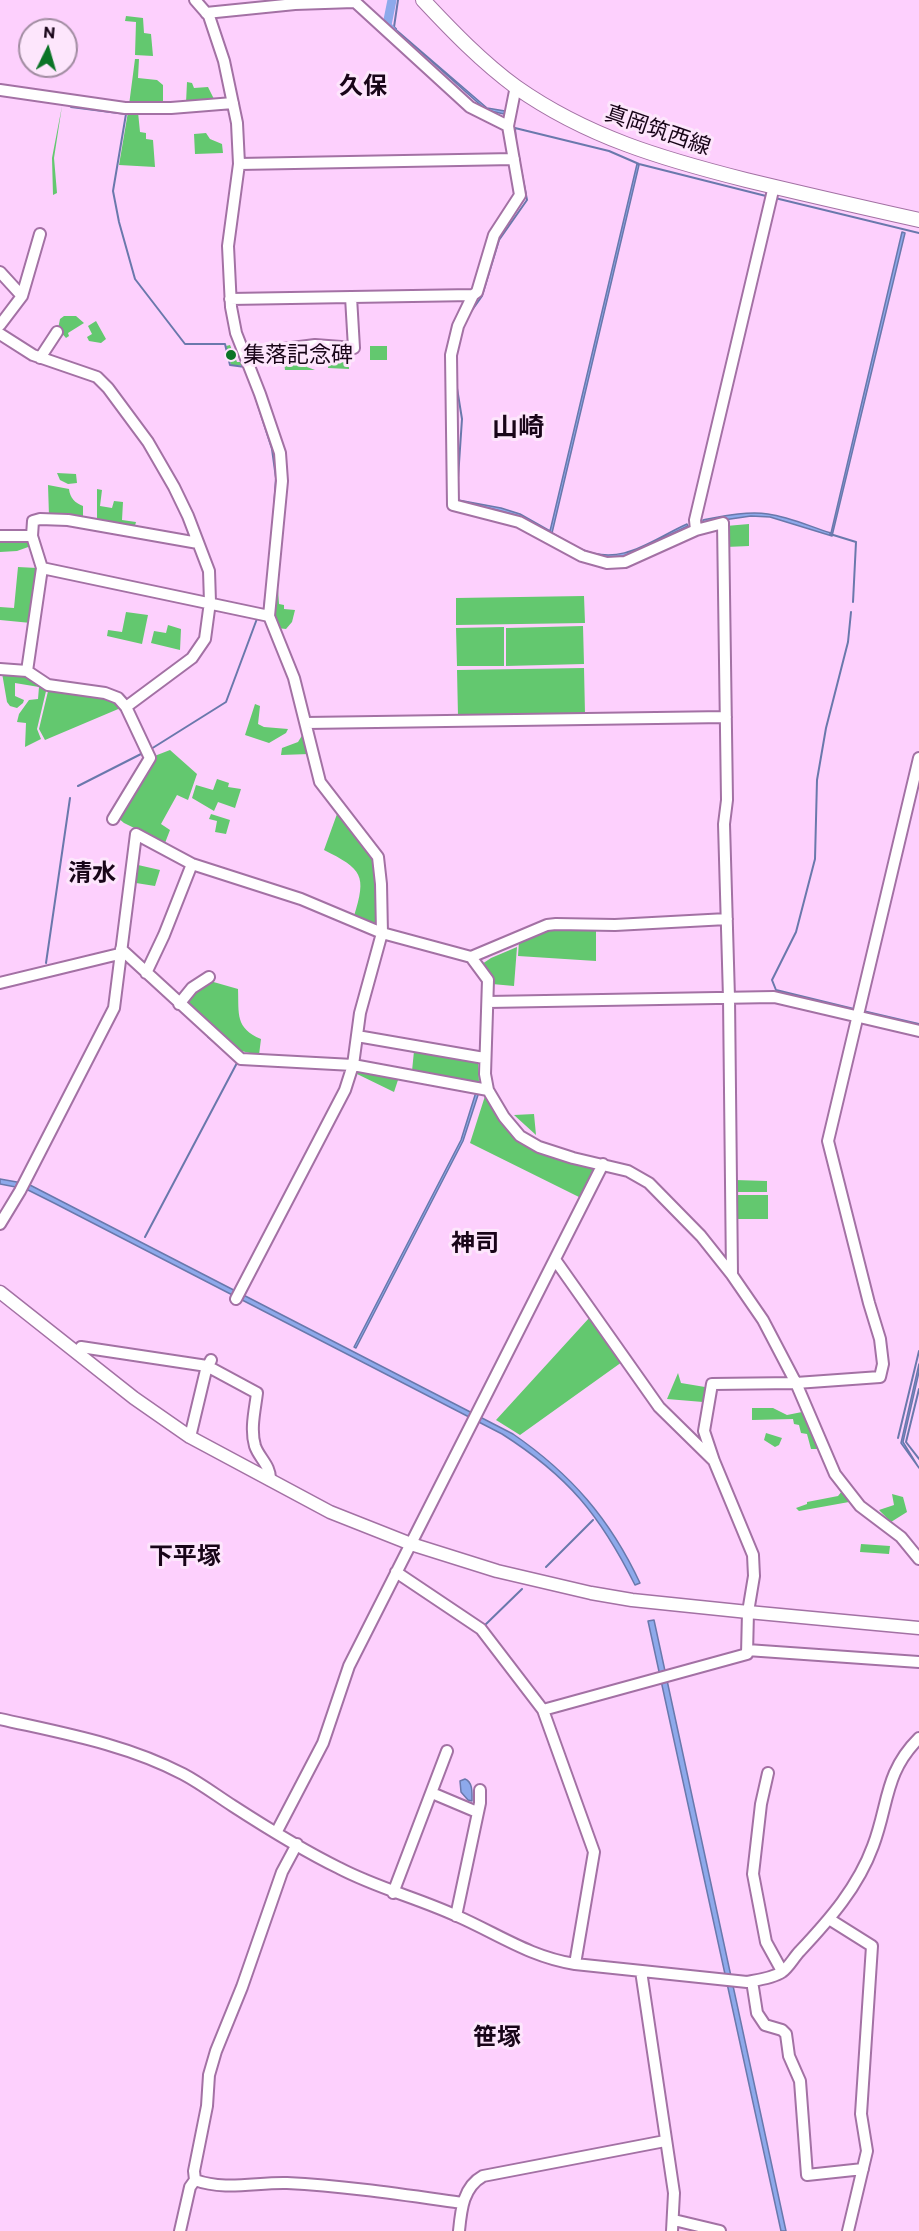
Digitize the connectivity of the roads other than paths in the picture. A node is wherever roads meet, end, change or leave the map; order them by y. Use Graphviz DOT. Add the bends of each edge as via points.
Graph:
graph roads {
  1 [pos="195,0"];
  2 [pos="423,0"];
  3 [pos="354,1"];
  4 [pos="206,13"];
  5 [pos="516,87"];
  6 [pos="0,90"];
  7 [pos="233,103"];
  8 [pos="508,126"];
  9 [pos="514,159"];
  10 [pos="238,164"];
  11 [pos="774,186"];
  12 [pos="919,220"];
  13 [pos="40,234"];
  14 [pos="0,272"];
  15 [pos="473,295"];
  16 [pos="22,296"];
  17 [pos="351,297"];
  18 [pos="230,299"];
  19 [pos="0,326"];
  20 [pos="57,332"];
  21 [pos="0,334"];
  22 [pos="245,354"];
  23 [pos="40,358"];
  24 [pos="696,530"];
  25 [pos="0,536"];
  26 [pos="32,536"];
  27 [pos="198,543"];
  28 [pos="42,568"];
  29 [pos="210,602"];
  30 [pos="269,616"];
  31 [pos="0,669"];
  32 [pos="27,671"];
  33 [pos="126,707"];
  34 [pos="726,717"];
  35 [pos="306,723"];
  36 [pos="919,758"];
  37 [pos="113,819"];
  38 [pos="192,864"];
  39 [pos="727,919"];
  40 [pos="382,933"];
  41 [pos="120,951"];
  42 [pos="471,957"];
  43 [pos="146,973"];
  44 [pos="210,977"];
  45 [pos="0,983"];
  46 [pos="729,998"];
  47 [pos="488,1002"];
  48 [pos="179,1004"];
  49 [pos="856,1016"];
  50 [pos="919,1031"];
  51 [pos="357,1036"];
  52 [pos="484,1059"];
  53 [pos="352,1065"];
  54 [pos="489,1089"];
  55 [pos="603,1164"];
  56 [pos="0,1224"];
  57 [pos="556,1261"];
  58 [pos="732,1275"];
  59 [pos="0,1292"];
  60 [pos="238,1294"];
  61 [pos="81,1347"];
  62 [pos="209,1363"];
  63 [pos="796,1383"];
  64 [pos="190,1437"];
  65 [pos="714,1461"];
  66 [pos="270,1480"];
  67 [pos="411,1544"];
  68 [pos="919,1559"];
  69 [pos="396,1572"];
  70 [pos="748,1612"];
  71 [pos="919,1628"];
  72 [pos="747,1650"];
  73 [pos="919,1662"];
  74 [pos="543,1710"];
  75 [pos="0,1719"];
  76 [pos="919,1738"];
  77 [pos="447,1751"];
  78 [pos="768,1773"];
  79 [pos="480,1790"];
  80 [pos="432,1793"];
  81 [pos="477,1812"];
  82 [pos="276,1833"];
  83 [pos="297,1845"];
  84 [pos="393,1893"];
  85 [pos="456,1916"];
  86 [pos="829,1919"];
  87 [pos="575,1964"];
  88 [pos="640,1971"];
  89 [pos="782,1971"];
  90 [pos="752,1981"];
  91 [pos="665,2141"];
  92 [pos="863,2169"];
  93 [pos="195,2180"];
  94 [pos="463,2203"];
  95 [pos="673,2226"];
  96 [pos="180,2231"];
  97 [pos="459,2231"];
  98 [pos="720,2231"];
  99 [pos="848,2231"];
  1 -- 4 [label="street"];
  2 -- 5 [label="main road, 真岡筑西線" via="461,41"];
  3 -- 4 [label="street"];
  3 -- 8 [label="street" via="470,108"];
  4 -- 7 [label="street" via="224,61"];
  5 -- 8 [label="street"];
  5 -- 11 [label="main road, 真岡筑西線" via="576,123 638,150"];
  6 -- 7 [label="street" via="125,108"];
  7 -- 10 [label="street"];
  8 -- 9 [label="street"];
  9 -- 10 [label="street"];
  9 -- 15 [label="street" via="520,195 494,235"];
  10 -- 18 [label="street" via="228,246"];
  11 -- 12 [label="main road, 真岡筑西線"];
  11 -- 24 [label="street" via="695,520"];
  13 -- 16 [label="street"];
  14 -- 16 [label="street"];
  15 -- 17 [label="street"];
  15 -- 24 [label="street" via="458,326 451,356 453,505 519,522 582,556 608,563 631,560"];
  16 -- 19 [label="street"];
  17 -- 18 [label="street"];
  17 -- 22 [label="street" via="354,348 315,345"];
  18 -- 22 [label="street" via="236,333"];
  20 -- 23 [label="street"];
  21 -- 23 [label="street"];
  22 -- 30 [label="street" via="280,453 282,481"];
  23 -- 27 [label="street" via="97,376 108,388 148,442 174,487"];
  24 -- 34 [label="street" via="723,523"];
  25 -- 26 [label="street"];
  26 -- 27 [label="street" via="33,521 68,520"];
  26 -- 28 [label="street"];
  27 -- 29 [label="street" via="209,571"];
  28 -- 29 [label="street"];
  28 -- 32 [label="street"];
  29 -- 30 [label="street"];
  29 -- 33 [label="street" via="205,639 192,657"];
  30 -- 35 [label="street" via="294,678"];
  31 -- 32 [label="street"];
  32 -- 33 [label="street" via="48,684 105,693 118,698"];
  33 -- 37 [label="street" via="150,758"];
  34 -- 35 [label="street"];
  34 -- 39 [label="street"];
  35 -- 40 [label="street" via="320,782 378,857"];
  36 -- 49 [label="street"];
  38 -- 40 [label="street" via="301,899"];
  38 -- 41 [label="street" via="136,834"];
  38 -- 43 [label="street"];
  39 -- 42 [label="street" via="547,925"];
  39 -- 46 [label="street"];
  40 -- 42 [label="street"];
  40 -- 51 [label="street"];
  41 -- 43 [label="street"];
  41 -- 45 [label="street"];
  41 -- 56 [label="street" via="114,1008"];
  42 -- 47 [label="street" via="488,980"];
  43 -- 48 [label="street"];
  44 -- 48 [label="street" via="192,988"];
  46 -- 47 [label="street"];
  46 -- 49 [label="street" via="774,997"];
  46 -- 58 [label="street"];
  47 -- 52 [label="street"];
  48 -- 53 [label="street" via="241,1059"];
  49 -- 50 [label="street"];
  49 -- 63 [label="street" via="828,1141 880,1339 883,1364 880,1377"];
  51 -- 52 [label="street"];
  51 -- 53 [label="street"];
  52 -- 54 [label="street"];
  53 -- 54 [label="street"];
  53 -- 60 [label="street" via="345,1089"];
  54 -- 55 [label="street" via="520,1136 539,1147"];
  55 -- 57 [label="street"];
  55 -- 58 [label="street" via="628,1171 649,1183 701,1236"];
  57 -- 65 [label="street" via="659,1407"];
  57 -- 67 [label="street"];
  58 -- 63 [label="street" via="763,1320"];
  59 -- 64 [label="street"];
  61 -- 62 [label="street"];
  62 -- 64 [label="street"];
  62 -- 66 [label="street" via="257,1393 255,1447 270,1472"];
  63 -- 65 [label="street" via="712,1384 704,1431"];
  63 -- 68 [label="street" via="835,1474 860,1506 901,1536"];
  64 -- 66 [label="street"];
  65 -- 70 [label="street" via="753,1555"];
  66 -- 67 [label="street" via="330,1512"];
  67 -- 69 [label="street"];
  67 -- 70 [label="street" via="496,1571 591,1593"];
  69 -- 74 [label="street" via="482,1629"];
  69 -- 82 [label="street" via="349,1665 323,1743"];
  70 -- 71 [label="street"];
  70 -- 72 [label="street"];
  72 -- 73 [label="street"];
  72 -- 74 [label="street" via="747,1654"];
  74 -- 87 [label="street" via="594,1852"];
  75 -- 82 [label="street" via="118,1746 151,1758"];
  76 -- 86 [label="street" via="893,1775 874,1845 858,1880"];
  77 -- 80 [label="street"];
  78 -- 89 [label="street" via="753,1874 766,1942"];
  79 -- 81 [label="street"];
  80 -- 81 [label="street"];
  80 -- 84 [label="street"];
  81 -- 85 [label="street"];
  82 -- 83 [label="street"];
  83 -- 84 [label="street"];
  83 -- 93 [label="street" via="282,1872 216,2051 209,2074"];
  84 -- 85 [label="street"];
  85 -- 87 [label="street" via="526,1951"];
  86 -- 89 [label="street"];
  86 -- 92 [label="street" via="872,1946 861,2111 867,2151"];
  87 -- 88 [label="street"];
  88 -- 90 [label="street"];
  88 -- 91 [label="street"];
  89 -- 90 [label="street"];
  90 -- 92 [label="street" via="757,2013 765,2025 786,2034 789,2056 800,2081 807,2175"];
  91 -- 94 [label="street" via="483,2176 474,2181"];
  91 -- 95 [label="street" via="674,2193"];
  92 -- 99 [label="street"];
  93 -- 94 [label="street" via="226,2186 324,2186"];
  93 -- 96 [label="street"];
  94 -- 97 [label="street"];
  95 -- 98 [label="street"];
}
